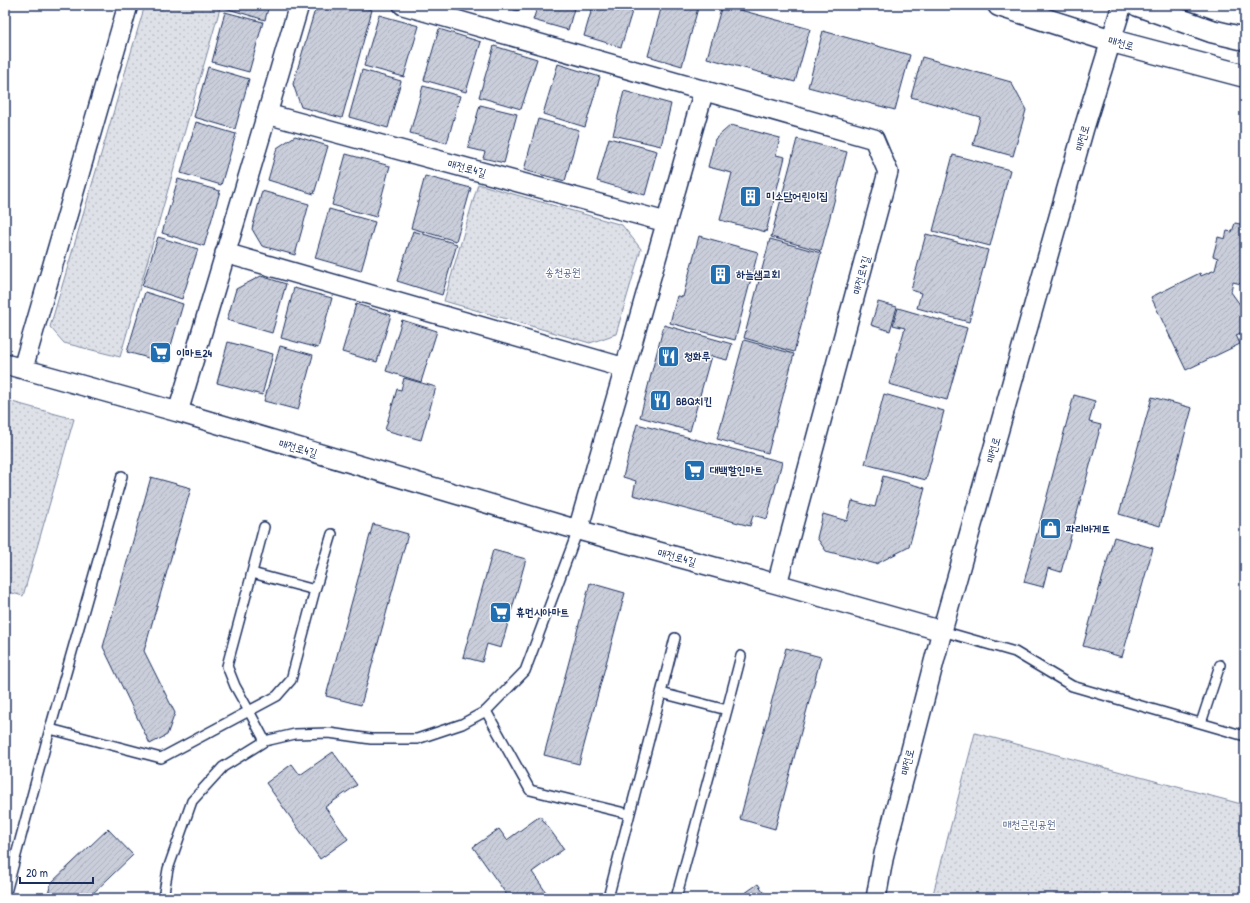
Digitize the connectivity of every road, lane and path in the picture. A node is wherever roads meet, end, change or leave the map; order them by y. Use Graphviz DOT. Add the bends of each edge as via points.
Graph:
graph roads {
  1 [pos="128,5"];
  2 [pos="299,5"];
  3 [pos="403,5"];
  4 [pos="999,5"];
  5 [pos="1122,5"];
  6 [pos="1138,5"];
  7 [pos="1245,39"];
  8 [pos="1112,41"];
  9 [pos="1245,76"];
  10 [pos="704,90"];
  11 [pos="267,114"];
  12 [pos="666,222"];
  13 [pos="225,253"];
  14 [pos="5,364"];
  15 [pos="23,368"];
  16 [pos="625,368"];
  17 [pos="178,412"];
  18 [pos="122,476"];
  19 [pos="264,527"];
  20 [pos="578,530"];
  21 [pos="332,534"];
  22 [pos="251,576"];
  23 [pos="777,584"];
  24 [pos="316,590"];
  25 [pos="942,631"];
  26 [pos="675,638"];
  27 [pos="741,656"];
  28 [pos="1220,665"];
  29 [pos="661,693"];
  30 [pos="727,710"];
  31 [pos="249,711"];
  32 [pos="486,712"];
  33 [pos="1201,723"];
  34 [pos="50,729"];
  35 [pos="1245,736"];
  36 [pos="264,741"];
  37 [pos="629,814"];
  38 [pos="5,896"];
  39 [pos="163,898"];
  40 [pos="608,898"];
  41 [pos="676,898"];
  42 [pos="876,898"];
  1 -- 15 [label="street"];
  2 -- 11 [label="street"];
  3 -- 10 [label="street, 매전로4길"];
  4 -- 8 [label="main road, 매천로"];
  5 -- 8 [label="street, 매전로"];
  6 -- 7 [label="main road" via="1211,31"];
  8 -- 9 [label="main road, 매천로"];
  8 -- 25 [label="street, 매전로" via="1084,128"];
  10 -- 12 [label="street"];
  10 -- 23 [label="street, 매전로4길" via="874,139 888,172"];
  11 -- 12 [label="street, 매전로4길"];
  11 -- 13 [label="street"];
  12 -- 16 [label="street"];
  13 -- 16 [label="street"];
  13 -- 17 [label="street"];
  14 -- 15 [label="street, 매전로4길"];
  15 -- 17 [label="street, 매전로4길"];
  16 -- 20 [label="street"];
  17 -- 20 [label="street, 매전로4길"];
  18 -- 34 [label="lane"];
  19 -- 22 [label="lane"];
  20 -- 23 [label="street, 매전로4길"];
  20 -- 32 [label="lane" via="525,671"];
  21 -- 24 [label="lane"];
  22 -- 24 [label="lane" via="252,573"];
  22 -- 31 [label="lane" via="227,666"];
  23 -- 25 [label="street, 매전로4길"];
  24 -- 31 [label="lane" via="291,680 277,696"];
  25 -- 33 [label="lane" via="1015,652 1072,686"];
  25 -- 42 [label="street, 매전로" via="884,854"];
  26 -- 29 [label="lane"];
  27 -- 30 [label="lane"];
  28 -- 33 [label="lane"];
  29 -- 30 [label="lane"];
  29 -- 37 [label="lane"];
  30 -- 41 [label="lane"];
  31 -- 34 [label="lane" via="161,758"];
  31 -- 36 [label="lane"];
  32 -- 36 [label="lane" via="462,724 417,739 371,738 329,733 295,734"];
  32 -- 37 [label="lane" via="530,790"];
  33 -- 35 [label="lane"];
  34 -- 38 [label="lane"];
  36 -- 39 [label="lane" via="224,767 192,801 168,869"];
  37 -- 40 [label="lane"];
}
